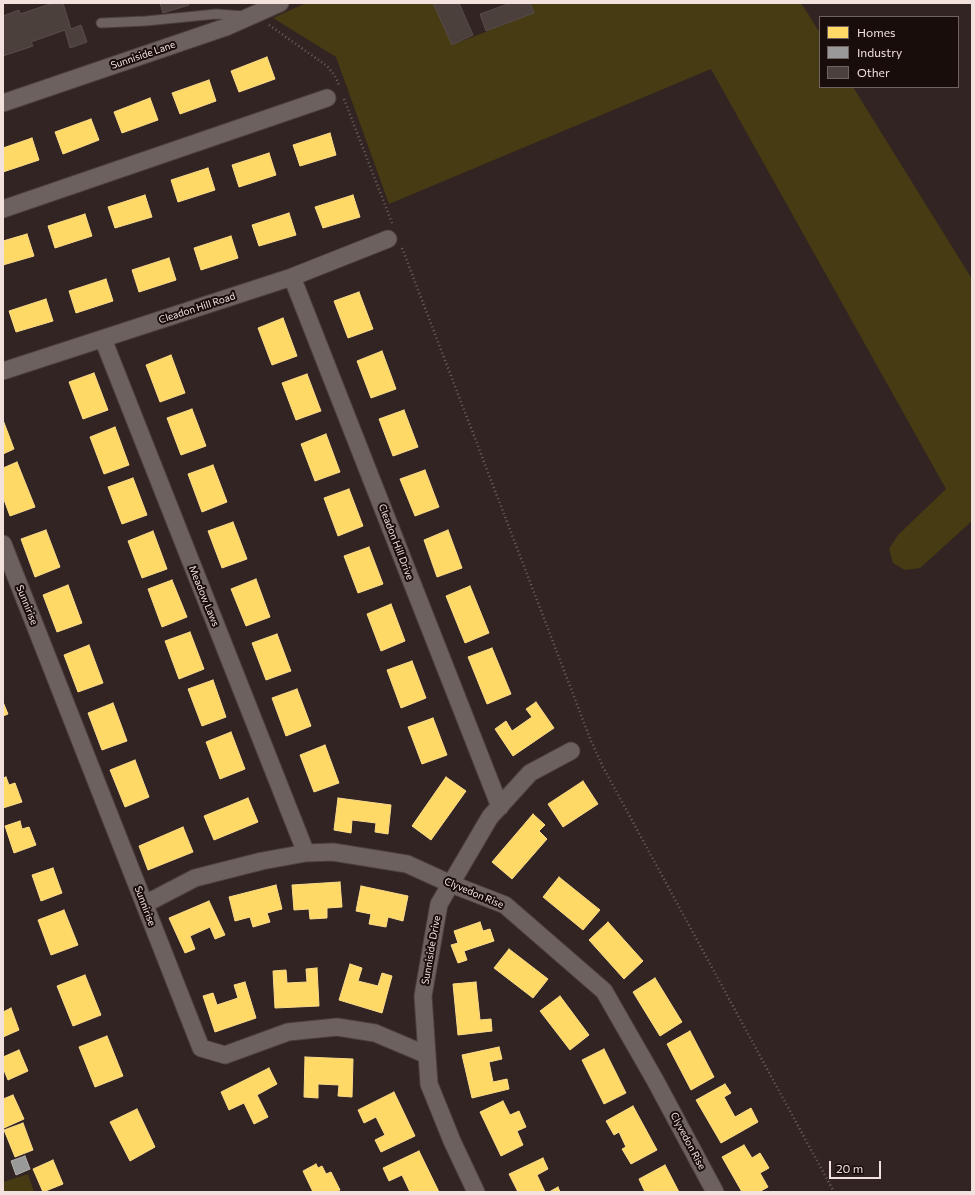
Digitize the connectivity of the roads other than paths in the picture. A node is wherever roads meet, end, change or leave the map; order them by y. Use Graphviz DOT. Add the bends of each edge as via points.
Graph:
graph roads {
  1 [pos="280,3"];
  2 [pos="252,15"];
  3 [pos="101,23"];
  4 [pos="334,94"];
  5 [pos="3,103"];
  6 [pos="3,209"];
  7 [pos="394,237"];
  8 [pos="292,277"];
  9 [pos="103,339"];
  10 [pos="3,372"];
  11 [pos="3,544"];
  12 [pos="571,751"];
  13 [pos="500,806"];
  14 [pos="306,854"];
  15 [pos="451,884"];
  16 [pos="145,904"];
  17 [pos="427,1055"];
  18 [pos="476,1192"];
  19 [pos="715,1192"];
  1 -- 2 [label="street, Sunniside Lane"];
  2 -- 3 [label="lane" via="216,14"];
  2 -- 5 [label="street, Sunniside Lane" via="226,27"];
  4 -- 6 [label="street"];
  7 -- 8 [label="street, Cleadon Hill Road"];
  8 -- 9 [label="street, Cleadon Hill Road"];
  8 -- 13 [label="street, Cleadon Hill Drive"];
  9 -- 10 [label="street, Cleadon Hill Road"];
  9 -- 14 [label="street, Meadow Laws"];
  11 -- 16 [label="street, Sunnirise"];
  12 -- 13 [label="street, Sunniside Drive" via="530,773"];
  13 -- 15 [label="street, Sunniside Drive" via="490,817"];
  14 -- 15 [label="street, Clyvedon Rise" via="333,852 408,864"];
  14 -- 16 [label="street, Clyvedon Rise" via="262,860 195,878"];
  15 -- 17 [label="street, Sunniside Drive" via="439,904 423,996"];
  15 -- 19 [label="street, Clyvedon Rise" via="505,905 604,991"];
  16 -- 17 [label="street, Sunnirise" via="201,1048 225,1054 288,1032 337,1026 376,1033"];
  17 -- 18 [label="street, Sunniside Drive" via="429,1084"];
}
